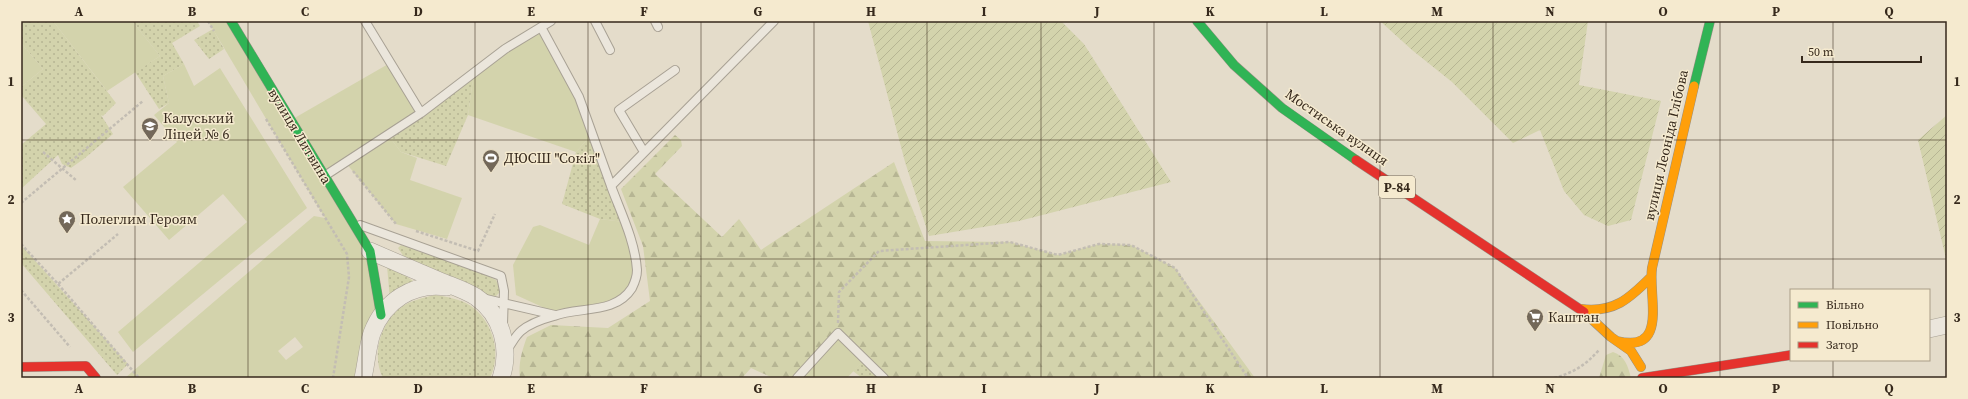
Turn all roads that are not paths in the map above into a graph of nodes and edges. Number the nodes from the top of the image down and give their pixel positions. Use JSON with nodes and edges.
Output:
{"nodes":[{"id":1,"x":231,"y":21,"type":"edge"},
{"id":2,"x":365,"y":21,"type":"edge"},
{"id":3,"x":551,"y":21,"type":"edge"},
{"id":4,"x":595,"y":21,"type":"edge"},
{"id":5,"x":774,"y":21,"type":"edge"},
{"id":6,"x":1197,"y":21,"type":"edge"},
{"id":7,"x":1710,"y":21,"type":"edge"},
{"id":8,"x":541,"y":27,"type":"junction"},
{"id":9,"x":610,"y":50,"type":"dead end"},
{"id":10,"x":675,"y":70,"type":"dead end"},
{"id":11,"x":421,"y":114,"type":"junction"},
{"id":12,"x":644,"y":152,"type":"junction"},
{"id":13,"x":324,"y":177,"type":"junction"},
{"id":14,"x":611,"y":186,"type":"junction"},
{"id":15,"x":352,"y":222,"type":"junction"},
{"id":16,"x":370,"y":251,"type":"junction"},
{"id":17,"x":1651,"y":277,"type":"junction"},
{"id":18,"x":457,"y":288,"type":"junction"},
{"id":19,"x":476,"y":297,"type":"junction"},
{"id":20,"x":1630,"y":297,"type":"junction"},
{"id":21,"x":504,"y":303,"type":"junction"},
{"id":22,"x":1613,"y":307,"type":"junction"},
{"id":23,"x":1581,"y":309,"type":"junction"},
{"id":24,"x":1653,"y":311,"type":"junction"},
{"id":25,"x":381,"y":315,"type":"junction"},
{"id":26,"x":555,"y":315,"type":"junction"},
{"id":27,"x":1947,"y":325,"type":"edge"},
{"id":28,"x":1930,"y":329,"type":"edge"},
{"id":29,"x":502,"y":331,"type":"junction"},
{"id":30,"x":1648,"y":336,"type":"junction"},
{"id":31,"x":1614,"y":339,"type":"junction"},
{"id":32,"x":506,"y":352,"type":"junction"},
{"id":33,"x":1790,"y":354,"type":"edge"},
{"id":34,"x":368,"y":355,"type":"junction"},
{"id":35,"x":21,"y":367,"type":"edge"},
{"id":36,"x":1641,"y":367,"type":"junction"},
{"id":37,"x":504,"y":375,"type":"edge"},
{"id":38,"x":96,"y":378,"type":"edge"},
{"id":39,"x":363,"y":378,"type":"edge"},
{"id":40,"x":373,"y":378,"type":"edge"},
{"id":41,"x":798,"y":378,"type":"edge"},
{"id":42,"x":884,"y":378,"type":"edge"},
{"id":43,"x":1642,"y":378,"type":"edge"}],
"edges":[{"from":1,"to":13,"type":"main road","name":"вулиця Литвина"},
{"from":2,"to":11,"type":"lane"},
{"from":3,"to":8,"type":"lane"},
{"from":4,"to":9,"type":"lane"},
{"from":5,"to":12,"type":"lane"},
{"from":6,"to":23,"type":"main road","name":"Мостиська вулиця","number":"Р-84"},
{"from":7,"to":17,"type":"main road","name":"вулиця Леоніда Глібова"},
{"from":8,"to":11,"type":"lane"},
{"from":8,"to":14,"type":"lane"},
{"from":10,"to":12,"type":"lane"},
{"from":11,"to":13,"type":"lane"},
{"from":12,"to":14,"type":"lane"},
{"from":13,"to":15,"type":"main road","name":"вулиця Литвина"},
{"from":14,"to":26,"type":"lane"},
{"from":15,"to":16,"type":"main road","name":"вулиця Литвина"},
{"from":15,"to":21,"type":"lane"},
{"from":16,"to":18,"type":"street"},
{"from":16,"to":25,"type":"main road","name":"вулиця Литвина"},
{"from":17,"to":20,"type":"main road"},
{"from":17,"to":24,"type":"main road","name":"вулиця Леоніда Глібова"},
{"from":18,"to":19,"type":"street"},
{"from":18,"to":25,"type":"street"},
{"from":19,"to":21,"type":"lane"},
{"from":19,"to":29,"type":"street"},
{"from":20,"to":22,"type":"main road"},
{"from":20,"to":24,"type":"main road"},
{"from":21,"to":26,"type":"lane"},
{"from":21,"to":29,"type":"lane"},
{"from":22,"to":23,"type":"main road"},
{"from":22,"to":31,"type":"main road"},
{"from":23,"to":31,"type":"main road","name":"Мостиська вулиця","number":"Р-84"},
{"from":24,"to":30,"type":"main road"},
{"from":25,"to":34,"type":"street"},
{"from":26,"to":32,"type":"lane"},
{"from":27,"to":28,"type":"street"},
{"from":29,"to":32,"type":"street"},
{"from":30,"to":31,"type":"main road"},
{"from":30,"to":36,"type":"main road"},
{"from":31,"to":36,"type":"main road","name":"Мостиська вулиця"},
{"from":32,"to":37,"type":"street"},
{"from":33,"to":43,"type":"main road"},
{"from":34,"to":39,"type":"street"},
{"from":34,"to":40,"type":"street"},
{"from":35,"to":38,"type":"main road"},
{"from":36,"to":43,"type":"main road"},
{"from":41,"to":42,"type":"lane"}]}
